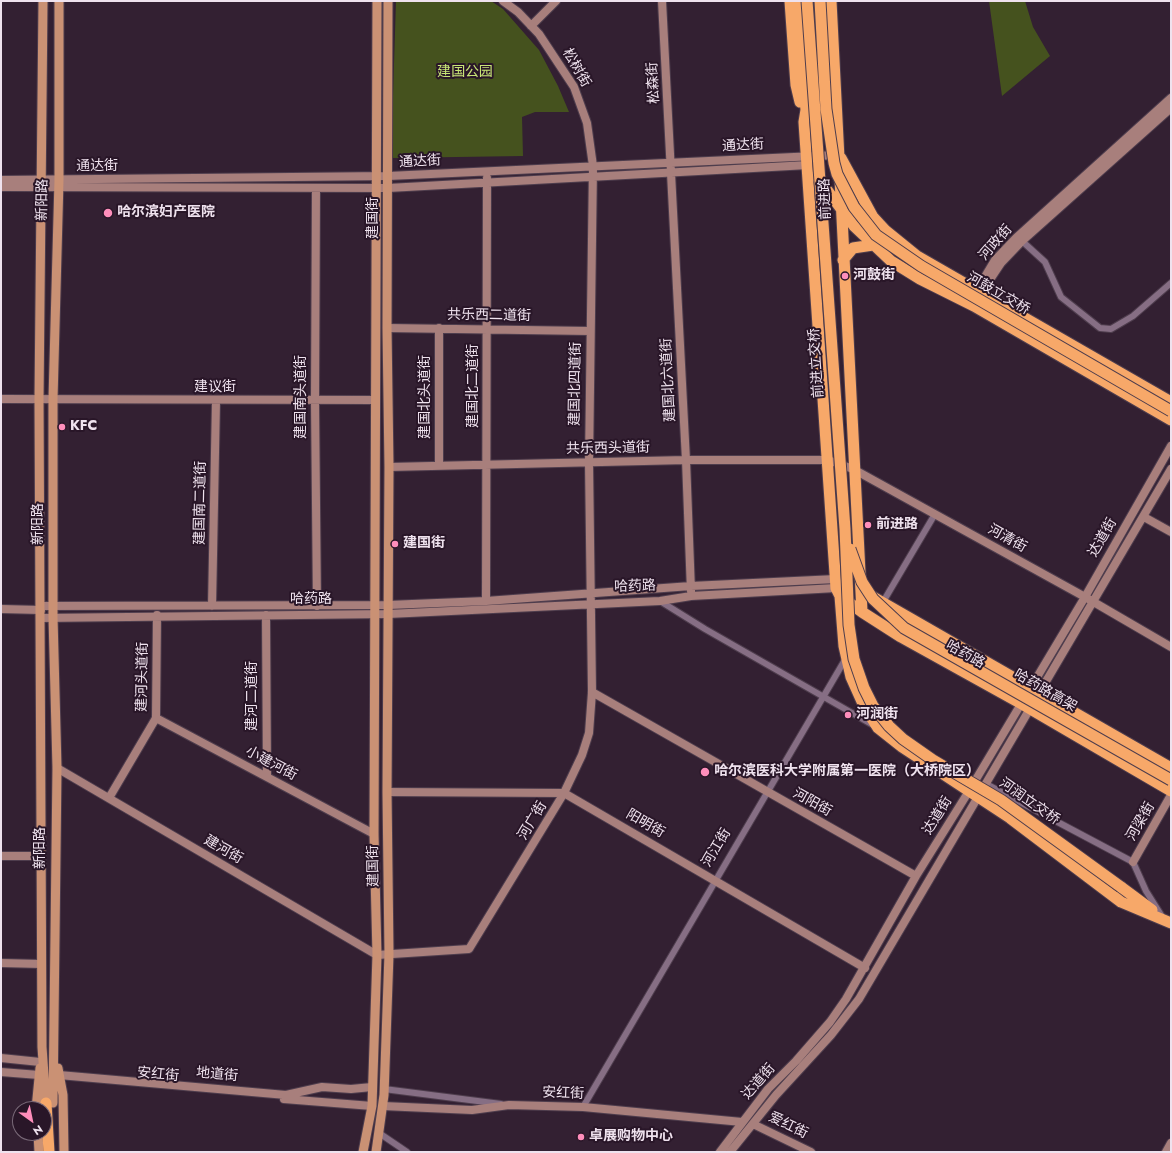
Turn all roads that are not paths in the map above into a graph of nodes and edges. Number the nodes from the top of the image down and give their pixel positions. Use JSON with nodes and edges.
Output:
{"nodes":[{"id":1,"x":43,"y":1,"type":"edge"},
{"id":2,"x":59,"y":1,"type":"edge"},
{"id":3,"x":377,"y":1,"type":"edge"},
{"id":4,"x":388,"y":1,"type":"edge"},
{"id":5,"x":503,"y":1,"type":"edge"},
{"id":6,"x":556,"y":1,"type":"edge"},
{"id":7,"x":662,"y":1,"type":"edge"},
{"id":8,"x":790,"y":1,"type":"edge"},
{"id":9,"x":798,"y":1,"type":"edge"},
{"id":10,"x":807,"y":1,"type":"edge"},
{"id":11,"x":820,"y":1,"type":"edge"},
{"id":12,"x":831,"y":1,"type":"edge"},
{"id":13,"x":532,"y":26,"type":"junction"},
{"id":14,"x":1171,"y":98,"type":"edge"},
{"id":15,"x":1171,"y":108,"type":"edge"},
{"id":16,"x":804,"y":122,"type":"junction"},
{"id":17,"x":840,"y":155,"type":"junction"},
{"id":18,"x":807,"y":160,"type":"junction"},
{"id":19,"x":671,"y":163,"type":"junction"},
{"id":20,"x":593,"y":166,"type":"junction"},
{"id":21,"x":487,"y":171,"type":"junction"},
{"id":22,"x":672,"y":172,"type":"junction"},
{"id":23,"x":378,"y":176,"type":"junction"},
{"id":24,"x":388,"y":176,"type":"junction"},
{"id":25,"x":593,"y":176,"type":"junction"},
{"id":26,"x":1,"y":180,"type":"edge"},
{"id":27,"x":487,"y":182,"type":"junction"},
{"id":28,"x":42,"y":184,"type":"junction"},
{"id":29,"x":59,"y":184,"type":"junction"},
{"id":30,"x":1,"y":187,"type":"edge"},
{"id":31,"x":316,"y":188,"type":"junction"},
{"id":32,"x":378,"y":188,"type":"junction"},
{"id":33,"x":388,"y":188,"type":"junction"},
{"id":34,"x":841,"y":209,"type":"junction"},
{"id":35,"x":1022,"y":241,"type":"junction"},
{"id":36,"x":873,"y":245,"type":"junction"},
{"id":37,"x":843,"y":260,"type":"junction"},
{"id":38,"x":1171,"y":283,"type":"edge"},
{"id":39,"x":979,"y":291,"type":"junction"},
{"id":40,"x":974,"y":306,"type":"junction"},
{"id":41,"x":387,"y":328,"type":"junction"},
{"id":42,"x":439,"y":328,"type":"junction"},
{"id":43,"x":487,"y":329,"type":"junction"},
{"id":44,"x":590,"y":331,"type":"junction"},
{"id":45,"x":1,"y":399,"type":"edge"},
{"id":46,"x":39,"y":399,"type":"junction"},
{"id":47,"x":53,"y":399,"type":"junction"},
{"id":48,"x":376,"y":400,"type":"junction"},
{"id":49,"x":216,"y":401,"type":"junction"},
{"id":50,"x":315,"y":401,"type":"junction"},
{"id":51,"x":1171,"y":402,"type":"edge"},
{"id":52,"x":1171,"y":411,"type":"edge"},
{"id":53,"x":1171,"y":420,"type":"edge"},
{"id":54,"x":1171,"y":446,"type":"edge"},
{"id":55,"x":686,"y":460,"type":"junction"},
{"id":56,"x":828,"y":460,"type":"junction"},
{"id":57,"x":588,"y":462,"type":"junction"},
{"id":58,"x":487,"y":464,"type":"junction"},
{"id":59,"x":439,"y":466,"type":"junction"},
{"id":60,"x":389,"y":467,"type":"junction"},
{"id":61,"x":853,"y":469,"type":"junction"},
{"id":62,"x":1171,"y":469,"type":"edge"},
{"id":63,"x":935,"y":514,"type":"junction"},
{"id":64,"x":1144,"y":517,"type":"junction"},
{"id":65,"x":845,"y":529,"type":"junction"},
{"id":66,"x":1171,"y":532,"type":"edge"},
{"id":67,"x":691,"y":586,"type":"junction"},
{"id":68,"x":837,"y":588,"type":"junction"},
{"id":69,"x":860,"y":591,"type":"junction"},
{"id":70,"x":591,"y":594,"type":"junction"},
{"id":71,"x":691,"y":596,"type":"junction"},
{"id":72,"x":1085,"y":597,"type":"junction"},
{"id":73,"x":486,"y":601,"type":"junction"},
{"id":74,"x":660,"y":601,"type":"junction"},
{"id":75,"x":883,"y":602,"type":"junction"},
{"id":76,"x":1093,"y":602,"type":"junction"},
{"id":77,"x":591,"y":603,"type":"junction"},
{"id":78,"x":54,"y":606,"type":"junction"},
{"id":79,"x":212,"y":606,"type":"junction"},
{"id":80,"x":317,"y":606,"type":"junction"},
{"id":81,"x":1,"y":609,"type":"edge"},
{"id":82,"x":376,"y":610,"type":"junction"},
{"id":83,"x":388,"y":610,"type":"junction"},
{"id":84,"x":41,"y":611,"type":"junction"},
{"id":85,"x":862,"y":612,"type":"junction"},
{"id":86,"x":157,"y":615,"type":"junction"},
{"id":87,"x":266,"y":615,"type":"junction"},
{"id":88,"x":54,"y":617,"type":"junction"},
{"id":89,"x":1171,"y":647,"type":"edge"},
{"id":90,"x":846,"y":658,"type":"junction"},
{"id":91,"x":1034,"y":690,"type":"junction"},
{"id":92,"x":592,"y":692,"type":"junction"},
{"id":93,"x":824,"y":696,"type":"junction"},
{"id":94,"x":1025,"y":706,"type":"junction"},
{"id":95,"x":881,"y":716,"type":"joint"},
{"id":96,"x":156,"y":718,"type":"junction"},
{"id":97,"x":878,"y":728,"type":"junction"},
{"id":98,"x":57,"y":768,"type":"junction"},
{"id":99,"x":1171,"y":768,"type":"edge"},
{"id":100,"x":267,"y":776,"type":"junction"},
{"id":101,"x":1171,"y":780,"type":"edge"},
{"id":102,"x":986,"y":784,"type":"junction"},
{"id":103,"x":1171,"y":791,"type":"edge"},
{"id":104,"x":387,"y":792,"type":"junction"},
{"id":105,"x":564,"y":793,"type":"junction"},
{"id":106,"x":768,"y":793,"type":"junction"},
{"id":107,"x":974,"y":794,"type":"junction"},
{"id":108,"x":1171,"y":795,"type":"edge"},
{"id":109,"x":109,"y":798,"type":"junction"},
{"id":110,"x":374,"y":834,"type":"junction"},
{"id":111,"x":1,"y":856,"type":"edge"},
{"id":112,"x":42,"y":856,"type":"junction"},
{"id":113,"x":1133,"y":862,"type":"junction"},
{"id":114,"x":916,"y":876,"type":"junction"},
{"id":115,"x":715,"y":880,"type":"junction"},
{"id":116,"x":1168,"y":921,"type":"edge"},
{"id":117,"x":389,"y":954,"type":"junction"},
{"id":118,"x":377,"y":955,"type":"junction"},
{"id":119,"x":1,"y":963,"type":"edge"},
{"id":120,"x":42,"y":964,"type":"junction"},
{"id":121,"x":865,"y":968,"type":"junction"},
{"id":122,"x":42,"y":1047,"type":"junction"},
{"id":123,"x":55,"y":1047,"type":"junction"},
{"id":124,"x":1,"y":1058,"type":"edge"},
{"id":125,"x":40,"y":1062,"type":"junction"},
{"id":126,"x":1,"y":1072,"type":"edge"},
{"id":127,"x":39,"y":1075,"type":"junction"},
{"id":128,"x":60,"y":1077,"type":"junction"},
{"id":129,"x":372,"y":1087,"type":"junction"},
{"id":130,"x":384,"y":1089,"type":"junction"},
{"id":131,"x":37,"y":1101,"type":"edge"},
{"id":132,"x":50,"y":1101,"type":"edge"},
{"id":133,"x":50,"y":1101,"type":"edge"},
{"id":134,"x":509,"y":1104,"type":"junction"},
{"id":135,"x":372,"y":1106,"type":"junction"},
{"id":136,"x":383,"y":1106,"type":"junction"},
{"id":137,"x":583,"y":1107,"type":"junction"},
{"id":138,"x":52,"y":1119,"type":"edge"},
{"id":139,"x":742,"y":1122,"type":"junction"},
{"id":140,"x":753,"y":1124,"type":"junction"},
{"id":141,"x":379,"y":1133,"type":"junction"},
{"id":142,"x":38,"y":1141,"type":"edge"},
{"id":143,"x":49,"y":1141,"type":"edge"},
{"id":144,"x":39,"y":1152,"type":"edge"},
{"id":145,"x":49,"y":1152,"type":"edge"},
{"id":146,"x":56,"y":1152,"type":"edge"},
{"id":147,"x":64,"y":1152,"type":"edge"},
{"id":148,"x":363,"y":1152,"type":"edge"},
{"id":149,"x":376,"y":1152,"type":"edge"},
{"id":150,"x":407,"y":1152,"type":"edge"},
{"id":151,"x":720,"y":1152,"type":"edge"},
{"id":152,"x":730,"y":1152,"type":"edge"},
{"id":153,"x":811,"y":1152,"type":"edge"}],
"edges":[{"from":1,"to":28,"type":"main road","name":"新阳路"},
{"from":2,"to":29,"type":"main road","name":"新阳路"},
{"from":3,"to":23,"type":"main road","name":"建国街"},
{"from":4,"to":24,"type":"main road","name":"建国街"},
{"from":5,"to":13,"type":"street","name":"松树街"},
{"from":6,"to":13,"type":"street"},
{"from":7,"to":19,"type":"street","name":"松森街"},
{"from":8,"to":16,"type":"highway","name":"前进路"},
{"from":9,"to":16,"type":"highway","name":"前进路"},
{"from":10,"to":65,"type":"highway","name":"前进立交桥","bridge":true},
{"from":11,"to":52,"type":"highway","name":"河鼓立交桥","bridge":true},
{"from":12,"to":17,"type":"highway","name":"前进路"},
{"from":13,"to":20,"type":"street","name":"松树街"},
{"from":14,"to":39,"type":"street","name":"河政街"},
{"from":15,"to":35,"type":"street","name":"河政街"},
{"from":16,"to":18,"type":"highway","name":"前进路"},
{"from":17,"to":18,"type":"street","name":"通达街"},
{"from":17,"to":34,"type":"highway","name":"前进路"},
{"from":17,"to":39,"type":"highway"},
{"from":18,"to":19,"type":"street","name":"通达街"},
{"from":18,"to":22,"type":"street","name":"通达街"},
{"from":18,"to":34,"type":"highway"},
{"from":18,"to":56,"type":"highway","name":"前进路"},
{"from":19,"to":20,"type":"street","name":"通达街"},
{"from":19,"to":22,"type":"street","name":"建国北六道街"},
{"from":20,"to":21,"type":"street","name":"通达街"},
{"from":20,"to":25,"type":"street","name":"建国北四道街"},
{"from":21,"to":24,"type":"street","name":"通达街"},
{"from":21,"to":27,"type":"street","name":"建国北二道街"},
{"from":22,"to":25,"type":"street","name":"通达街"},
{"from":22,"to":55,"type":"street","name":"建国北六道街"},
{"from":23,"to":24,"type":"street","name":"通达街"},
{"from":23,"to":29,"type":"street","name":"通达街"},
{"from":23,"to":32,"type":"main road","name":"建国街"},
{"from":24,"to":33,"type":"main road","name":"建国街"},
{"from":25,"to":27,"type":"street","name":"通达街"},
{"from":25,"to":44,"type":"street","name":"建国北四道街"},
{"from":26,"to":28,"type":"street","name":"通达街"},
{"from":27,"to":33,"type":"street","name":"通达街"},
{"from":27,"to":43,"type":"street","name":"建国北二道街"},
{"from":28,"to":29,"type":"street","name":"通达街"},
{"from":28,"to":30,"type":"street","name":"通达街"},
{"from":28,"to":46,"type":"main road","name":"新阳路"},
{"from":29,"to":31,"type":"street","name":"通达街"},
{"from":29,"to":47,"type":"main road","name":"新阳路"},
{"from":31,"to":32,"type":"street","name":"通达街"},
{"from":31,"to":50,"type":"street","name":"建国南头道街"},
{"from":32,"to":33,"type":"street","name":"通达街"},
{"from":32,"to":48,"type":"main road","name":"建国街"},
{"from":33,"to":41,"type":"main road","name":"建国街"},
{"from":34,"to":36,"type":"highway"},
{"from":34,"to":37,"type":"highway","name":"前进路"},
{"from":35,"to":38,"type":"street"},
{"from":35,"to":39,"type":"street","name":"河政街"},
{"from":36,"to":37,"type":"highway"},
{"from":36,"to":40,"type":"highway"},
{"from":37,"to":61,"type":"highway","name":"前进路"},
{"from":39,"to":40,"type":"street","name":"河政街"},
{"from":39,"to":51,"type":"highway"},
{"from":40,"to":53,"type":"highway"},
{"from":41,"to":42,"type":"street","name":"共乐西二道街"},
{"from":41,"to":60,"type":"main road","name":"建国街"},
{"from":42,"to":43,"type":"street","name":"共乐西二道街"},
{"from":42,"to":59,"type":"street","name":"建国北头道街"},
{"from":43,"to":44,"type":"street","name":"共乐西二道街"},
{"from":43,"to":58,"type":"street","name":"建国北二道街"},
{"from":44,"to":57,"type":"street","name":"建国北四道街"},
{"from":45,"to":46,"type":"street","name":"建议街"},
{"from":46,"to":47,"type":"street","name":"建议街"},
{"from":46,"to":84,"type":"main road","name":"新阳路"},
{"from":47,"to":49,"type":"street","name":"建议街"},
{"from":47,"to":78,"type":"main road","name":"新阳路"},
{"from":48,"to":50,"type":"street","name":"建议街"},
{"from":48,"to":82,"type":"main road","name":"建国街"},
{"from":49,"to":50,"type":"street","name":"建议街"},
{"from":49,"to":79,"type":"street","name":"建国南二道街"},
{"from":50,"to":80,"type":"street","name":"建国南头道街"},
{"from":54,"to":72,"type":"street","name":"达道街"},
{"from":55,"to":56,"type":"street","name":"共乐西头道街"},
{"from":55,"to":57,"type":"street","name":"共乐西头道街"},
{"from":55,"to":67,"type":"street","name":"建国北六道街"},
{"from":56,"to":61,"type":"street","name":"河清街"},
{"from":56,"to":68,"type":"highway","name":"前进路"},
{"from":57,"to":58,"type":"street","name":"共乐西头道街"},
{"from":57,"to":70,"type":"street","name":"建国北四道街"},
{"from":58,"to":59,"type":"street","name":"共乐西头道街"},
{"from":58,"to":73,"type":"street","name":"建国北二道街"},
{"from":59,"to":60,"type":"street","name":"共乐西头道街"},
{"from":60,"to":83,"type":"main road","name":"建国街"},
{"from":61,"to":63,"type":"street","name":"河清街"},
{"from":61,"to":69,"type":"highway","name":"前进路"},
{"from":62,"to":64,"type":"street"},
{"from":63,"to":72,"type":"street","name":"河清街"},
{"from":63,"to":75,"type":"street"},
{"from":64,"to":66,"type":"street"},
{"from":64,"to":76,"type":"street"},
{"from":65,"to":95,"type":"highway","name":"前进立交桥","bridge":true},
{"from":65,"to":101,"type":"highway","name":"哈药路高架","bridge":true},
{"from":67,"to":68,"type":"street","name":"哈药路"},
{"from":67,"to":70,"type":"street","name":"哈药路"},
{"from":67,"to":71,"type":"street","name":"建国北六道街"},
{"from":68,"to":69,"type":"highway","name":"哈药路"},
{"from":68,"to":71,"type":"street","name":"哈药路"},
{"from":68,"to":85,"type":"highway","name":"哈药路"},
{"from":68,"to":90,"type":"highway"},
{"from":69,"to":75,"type":"highway","name":"哈药路"},
{"from":69,"to":85,"type":"highway","name":"前进路"},
{"from":70,"to":73,"type":"street","name":"哈药路"},
{"from":70,"to":77,"type":"street","name":"建国北四道街"},
{"from":71,"to":74,"type":"street","name":"哈药路"},
{"from":72,"to":76,"type":"street","name":"河清街"},
{"from":72,"to":91,"type":"street","name":"达道街"},
{"from":73,"to":83,"type":"street","name":"哈药路"},
{"from":74,"to":77,"type":"street","name":"哈药路"},
{"from":74,"to":93,"type":"street"},
{"from":75,"to":91,"type":"highway","name":"哈药路"},
{"from":76,"to":89,"type":"street","name":"河清街"},
{"from":76,"to":91,"type":"street"},
{"from":77,"to":83,"type":"street","name":"哈药路"},
{"from":77,"to":92,"type":"street","name":"河广街"},
{"from":78,"to":79,"type":"street","name":"哈药路"},
{"from":78,"to":84,"type":"street","name":"哈药路"},
{"from":78,"to":88,"type":"main road","name":"新阳路"},
{"from":79,"to":80,"type":"street","name":"哈药路"},
{"from":80,"to":82,"type":"street","name":"哈药路"},
{"from":81,"to":84,"type":"street","name":"哈药路"},
{"from":82,"to":83,"type":"street","name":"哈药路"},
{"from":82,"to":87,"type":"street","name":"哈药路"},
{"from":82,"to":110,"type":"main road","name":"建国街"},
{"from":83,"to":104,"type":"main road","name":"建国街"},
{"from":84,"to":88,"type":"street","name":"哈药路"},
{"from":84,"to":112,"type":"main road","name":"新阳路"},
{"from":85,"to":94,"type":"highway","name":"哈药路"},
{"from":86,"to":87,"type":"street","name":"哈药路"},
{"from":86,"to":88,"type":"street","name":"哈药路"},
{"from":86,"to":96,"type":"street","name":"建河头道街"},
{"from":87,"to":100,"type":"street","name":"建河二道街"},
{"from":88,"to":98,"type":"main road","name":"新阳路"},
{"from":90,"to":93,"type":"street","name":"河江街"},
{"from":90,"to":97,"type":"highway"},
{"from":91,"to":94,"type":"street","name":"达道街"},
{"from":91,"to":99,"type":"highway","name":"哈药路"},
{"from":92,"to":105,"type":"street","name":"河广街"},
{"from":92,"to":106,"type":"street","name":"河阳街"},
{"from":93,"to":97,"type":"street"},
{"from":93,"to":106,"type":"street","name":"河江街"},
{"from":94,"to":102,"type":"street","name":"达道街"},
{"from":94,"to":103,"type":"highway","name":"哈药路"},
{"from":94,"to":107,"type":"street","name":"达道街"},
{"from":95,"to":116,"type":"highway","name":"河润立交桥","bridge":true},
{"from":96,"to":100,"type":"street","name":"小建河街"},
{"from":96,"to":109,"type":"street","name":"建河头道街"},
{"from":97,"to":107,"type":"highway"},
{"from":98,"to":109,"type":"street","name":"建河街"},
{"from":98,"to":123,"type":"main road","name":"新阳路"},
{"from":100,"to":110,"type":"street","name":"小建河街"},
{"from":102,"to":107,"type":"street","name":"达道街"},
{"from":102,"to":113,"type":"street"},
{"from":104,"to":105,"type":"street","name":"阳明街"},
{"from":104,"to":117,"type":"main road","name":"建国街"},
{"from":105,"to":115,"type":"street","name":"阳明街"},
{"from":105,"to":117,"type":"street","name":"河广街"},
{"from":106,"to":114,"type":"street","name":"河阳街"},
{"from":106,"to":115,"type":"street","name":"河江街"},
{"from":107,"to":114,"type":"street","name":"达道街"},
{"from":107,"to":116,"type":"highway"},
{"from":107,"to":140,"type":"street","name":"达道街"},
{"from":108,"to":113,"type":"street","name":"河梁街"},
{"from":109,"to":118,"type":"street","name":"建河街"},
{"from":110,"to":118,"type":"main road","name":"建国街"},
{"from":111,"to":112,"type":"street"},
{"from":112,"to":120,"type":"main road","name":"新阳路"},
{"from":113,"to":116,"type":"street"},
{"from":114,"to":121,"type":"street","name":"达道街"},
{"from":115,"to":121,"type":"street","name":"阳明街"},
{"from":115,"to":137,"type":"street","name":"河江街"},
{"from":117,"to":118,"type":"street","name":"河广街"},
{"from":117,"to":130,"type":"main road","name":"建国街"},
{"from":118,"to":129,"type":"main road","name":"建国街"},
{"from":119,"to":120,"type":"street"},
{"from":120,"to":122,"type":"main road","name":"新阳路"},
{"from":121,"to":139,"type":"street","name":"达道街"},
{"from":122,"to":125,"type":"main road","name":"新阳路"},
{"from":122,"to":133,"type":"main road","name":"新阳路"},
{"from":123,"to":128,"type":"main road","name":"新阳路"},
{"from":123,"to":132,"type":"main road","name":"新阳路"},
{"from":124,"to":125,"type":"street"},
{"from":125,"to":127,"type":"main road","name":"新阳路"},
{"from":126,"to":127,"type":"street"},
{"from":127,"to":131,"type":"main road","name":"新阳路"},
{"from":128,"to":129,"type":"street","name":"地道街"},
{"from":128,"to":135,"type":"street","name":"安红街"},
{"from":128,"to":147,"type":"main road","name":"新阳路"},
{"from":129,"to":135,"type":"main road","name":"建国街"},
{"from":130,"to":134,"type":"street"},
{"from":130,"to":136,"type":"main road","name":"建国街"},
{"from":134,"to":136,"type":"street","name":"安红街"},
{"from":134,"to":137,"type":"street","name":"安红街"},
{"from":135,"to":148,"type":"main road","name":"建国街"},
{"from":136,"to":141,"type":"main road","name":"建国街"},
{"from":137,"to":139,"type":"street","name":"安红街"},
{"from":138,"to":146,"type":"highway","name":"新阳路"},
{"from":139,"to":140,"type":"street"},
{"from":139,"to":151,"type":"street","name":"达道街"},
{"from":140,"to":152,"type":"street","name":"达道街"},
{"from":140,"to":153,"type":"street","name":"爱红街"},
{"from":141,"to":149,"type":"main road","name":"建国街"},
{"from":141,"to":150,"type":"street"},
{"from":142,"to":144,"type":"main road"},
{"from":143,"to":145,"type":"highway","name":"新阳路"}]}
